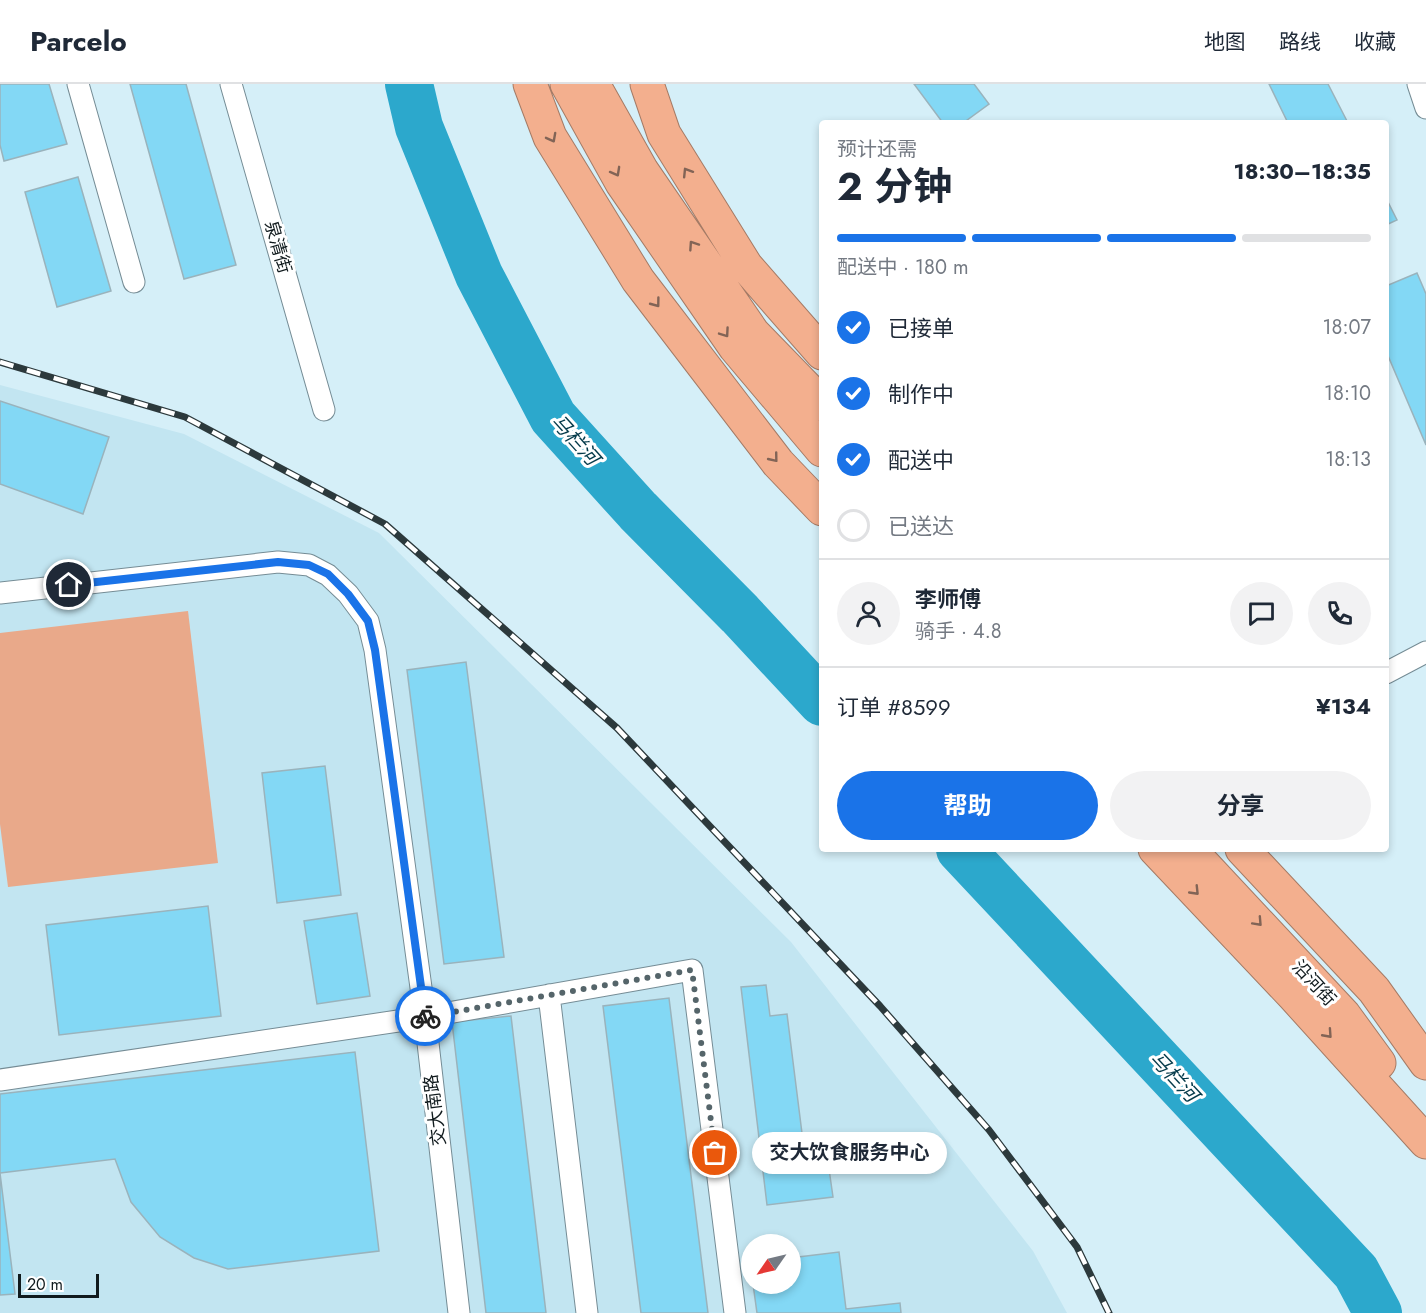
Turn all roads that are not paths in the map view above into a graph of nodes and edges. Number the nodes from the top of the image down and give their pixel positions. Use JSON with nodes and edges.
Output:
{"nodes":[{"id":1,"x":78,"y":84,"type":"edge"},
{"id":2,"x":231,"y":84,"type":"edge"},
{"id":3,"x":530,"y":84,"type":"edge"},
{"id":4,"x":567,"y":84,"type":"edge"},
{"id":5,"x":593,"y":84,"type":"edge"},
{"id":6,"x":640,"y":84,"type":"edge"},
{"id":7,"x":647,"y":84,"type":"edge"},
{"id":8,"x":1418,"y":84,"type":"edge"},
{"id":9,"x":1426,"y":108,"type":"edge"},
{"id":10,"x":664,"y":134,"type":"junction"},
{"id":11,"x":134,"y":282,"type":"dead end"},
{"id":12,"x":819,"y":351,"type":"edge"},
{"id":13,"x":819,"y":401,"type":"edge"},
{"id":14,"x":324,"y":410,"type":"dead end"},
{"id":15,"x":819,"y":446,"type":"edge"},
{"id":16,"x":819,"y":506,"type":"edge"},
{"id":17,"x":0,"y":593,"type":"edge"},
{"id":18,"x":1426,"y":652,"type":"edge"},
{"id":19,"x":1389,"y":671,"type":"edge"},
{"id":20,"x":1158,"y":852,"type":"edge"},
{"id":21,"x":1193,"y":852,"type":"edge"},
{"id":22,"x":1245,"y":852,"type":"edge"},
{"id":23,"x":1258,"y":852,"type":"edge"},
{"id":24,"x":1342,"y":957,"type":"junction"},
{"id":25,"x":549,"y":995,"type":"junction"},
{"id":26,"x":425,"y":1017,"type":"junction"},
{"id":27,"x":1426,"y":1063,"type":"edge"},
{"id":28,"x":0,"y":1080,"type":"edge"},
{"id":29,"x":1426,"y":1127,"type":"edge"},
{"id":30,"x":1426,"y":1142,"type":"edge"},
{"id":31,"x":459,"y":1313,"type":"edge"},
{"id":32,"x":587,"y":1313,"type":"edge"},
{"id":33,"x":735,"y":1313,"type":"edge"}],
"edges":[{"from":1,"to":11,"type":"street"},
{"from":2,"to":14,"type":"street","name":"泉清街"},
{"from":3,"to":16,"type":"highway","one_way":true},
{"from":4,"to":15,"type":"highway","one_way":true},
{"from":13,"to":5,"type":"highway","one_way":true},
{"from":6,"to":10,"type":"highway"},
{"from":7,"to":10,"type":"highway"},
{"from":8,"to":9,"type":"street"},
{"from":12,"to":10,"type":"highway","one_way":true},
{"from":17,"to":26,"type":"street","name":"交大南路"},
{"from":18,"to":19,"type":"street"},
{"from":20,"to":30,"type":"highway","one_way":true},
{"from":21,"to":29,"type":"highway","name":"沿河街","one_way":true},
{"from":22,"to":24,"type":"highway"},
{"from":23,"to":24,"type":"highway"},
{"from":24,"to":27,"type":"highway"},
{"from":25,"to":26,"type":"street"},
{"from":25,"to":32,"type":"street"},
{"from":25,"to":33,"type":"street"},
{"from":26,"to":28,"type":"street"},
{"from":26,"to":31,"type":"street","name":"交大南路"}]}
